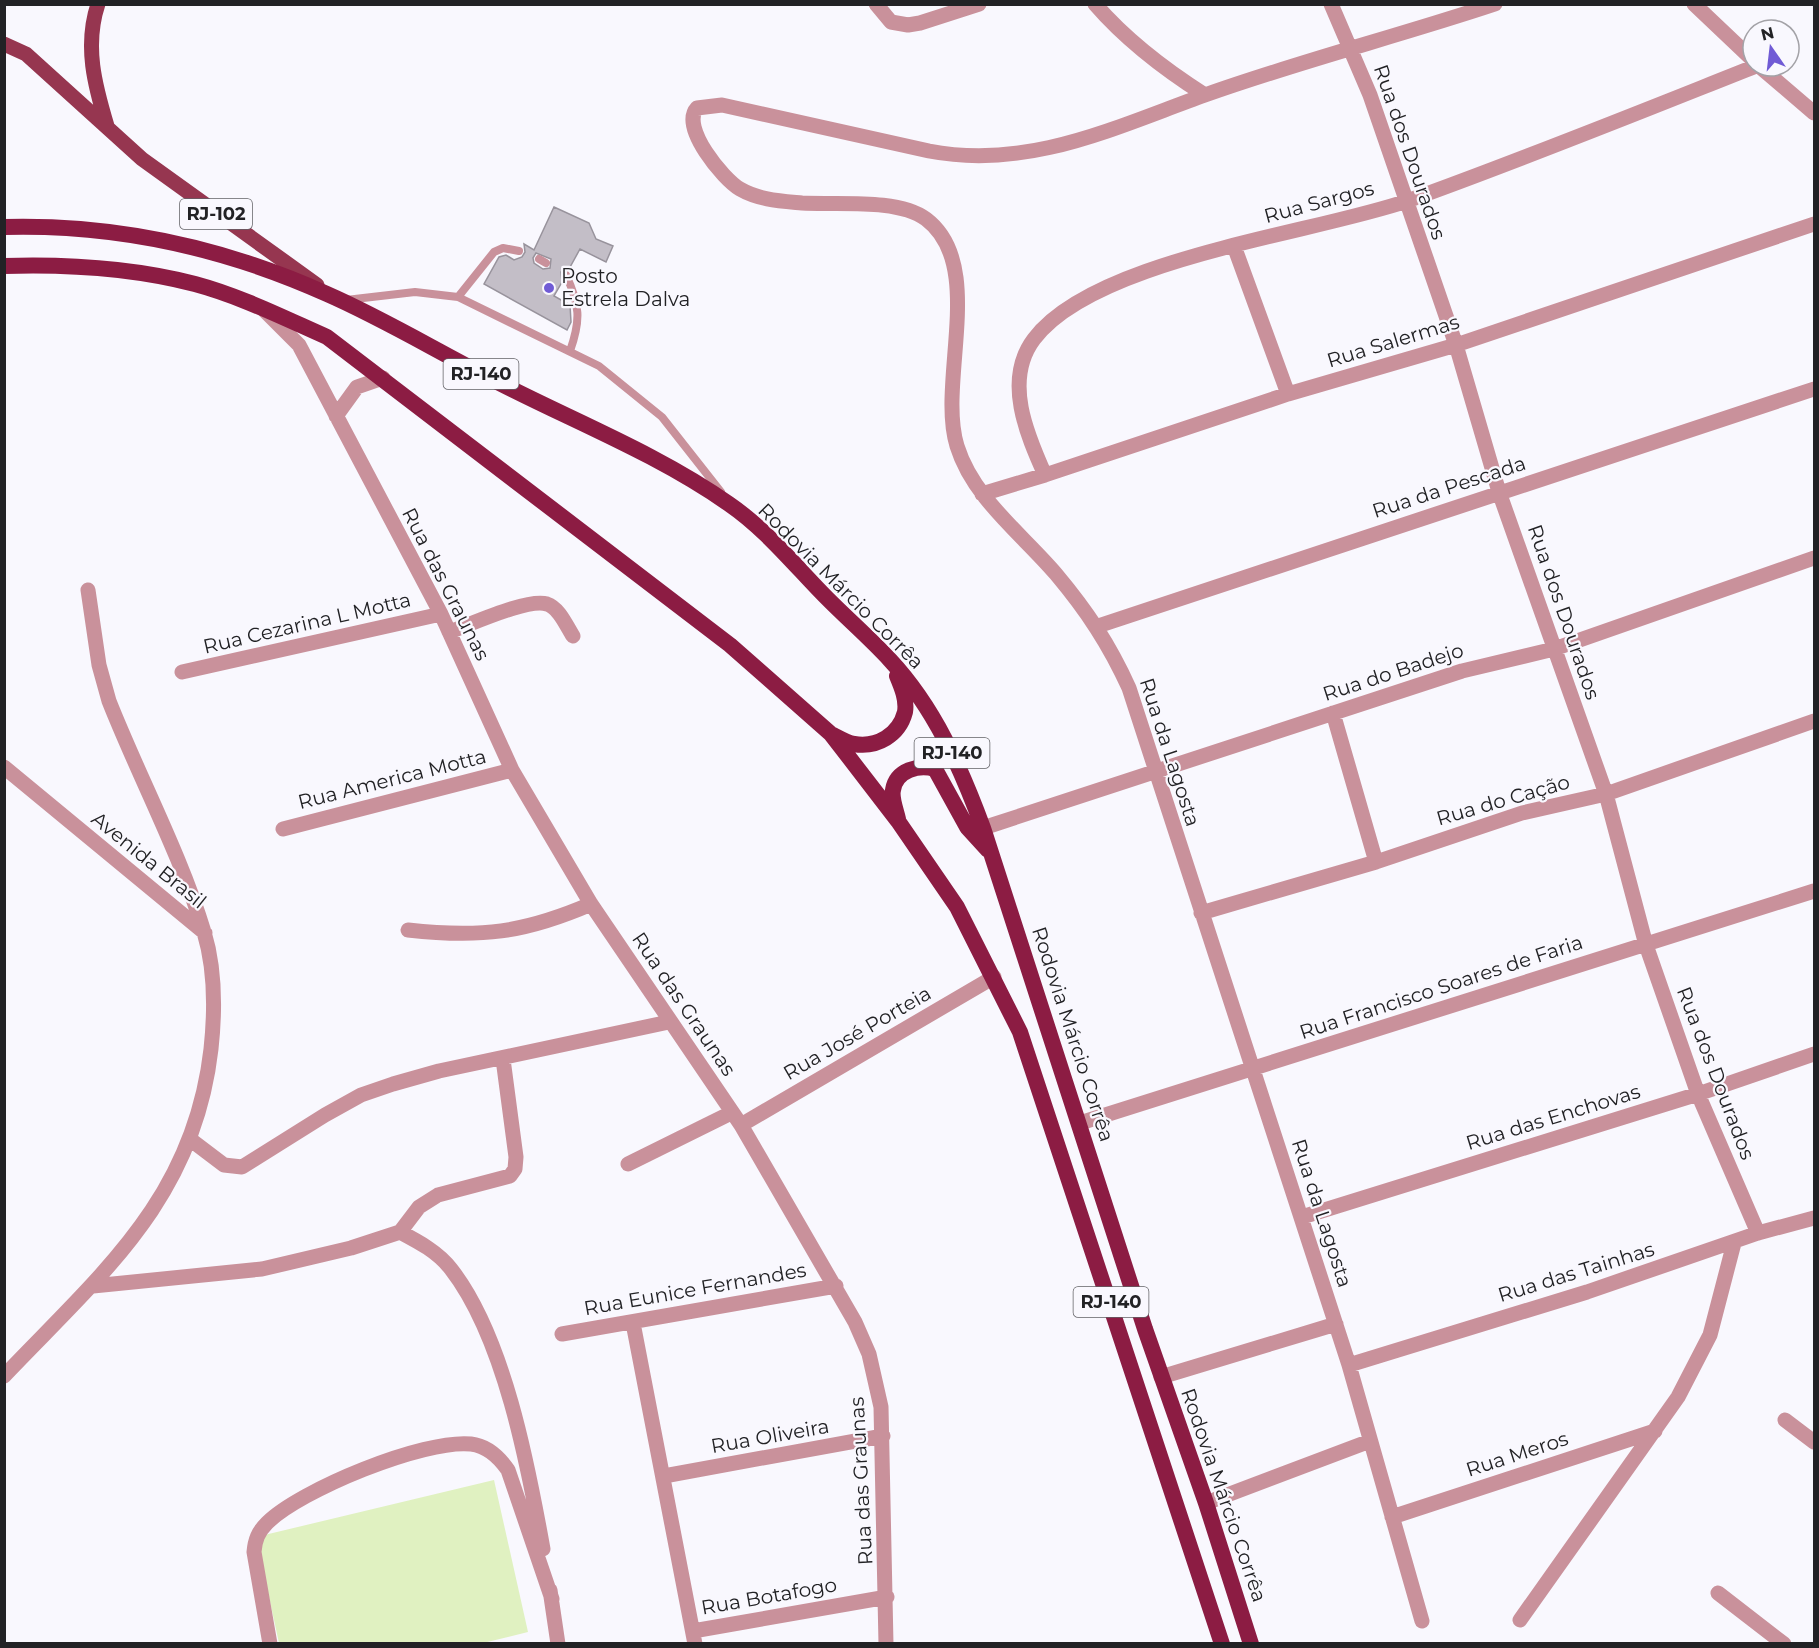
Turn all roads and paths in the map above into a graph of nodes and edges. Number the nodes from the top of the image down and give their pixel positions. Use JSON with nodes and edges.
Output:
{"nodes":[{"id":1,"x":98,"y":4,"type":"edge"},
{"id":2,"x":876,"y":4,"type":"edge"},
{"id":3,"x":979,"y":4,"type":"edge"},
{"id":4,"x":1095,"y":4,"type":"edge"},
{"id":5,"x":1331,"y":4,"type":"edge"},
{"id":6,"x":1495,"y":4,"type":"edge"},
{"id":7,"x":1694,"y":4,"type":"edge"},
{"id":8,"x":4,"y":44,"type":"edge"},
{"id":9,"x":1741,"y":49,"type":"edge"},
{"id":10,"x":1351,"y":50,"type":"junction"},
{"id":11,"x":1741,"y":73,"type":"edge"},
{"id":12,"x":1773,"y":78,"type":"edge"},
{"id":13,"x":1205,"y":95,"type":"junction"},
{"id":14,"x":1815,"y":113,"type":"edge"},
{"id":15,"x":108,"y":129,"type":"junction"},
{"id":16,"x":1405,"y":201,"type":"junction"},
{"id":17,"x":1815,"y":224,"type":"edge"},
{"id":18,"x":4,"y":227,"type":"edge"},
{"id":19,"x":1234,"y":246,"type":"junction"},
{"id":20,"x":519,"y":251,"type":"dead end"},
{"id":21,"x":4,"y":266,"type":"edge"},
{"id":22,"x":566,"y":275,"type":"dead end"},
{"id":23,"x":335,"y":297,"type":"junction"},
{"id":24,"x":458,"y":297,"type":"junction"},
{"id":25,"x":264,"y":309,"type":"junction"},
{"id":26,"x":1456,"y":345,"type":"junction"},
{"id":27,"x":570,"y":351,"type":"junction"},
{"id":28,"x":383,"y":378,"type":"junction"},
{"id":29,"x":1815,"y":388,"type":"edge"},
{"id":30,"x":1288,"y":394,"type":"junction"},
{"id":31,"x":336,"y":416,"type":"junction"},
{"id":32,"x":1045,"y":475,"type":"junction"},
{"id":33,"x":1499,"y":492,"type":"junction"},
{"id":34,"x":982,"y":494,"type":"junction"},
{"id":35,"x":730,"y":505,"type":"junction"},
{"id":36,"x":1815,"y":558,"type":"edge"},
{"id":37,"x":88,"y":590,"type":"dead end"},
{"id":38,"x":441,"y":614,"type":"junction"},
{"id":39,"x":1098,"y":626,"type":"junction"},
{"id":40,"x":449,"y":632,"type":"junction"},
{"id":41,"x":573,"y":636,"type":"dead end"},
{"id":42,"x":1554,"y":649,"type":"junction"},
{"id":43,"x":891,"y":662,"type":"junction"},
{"id":44,"x":182,"y":672,"type":"dead end"},
{"id":45,"x":1333,"y":713,"type":"junction"},
{"id":46,"x":1815,"y":721,"type":"edge"},
{"id":47,"x":831,"y":734,"type":"junction"},
{"id":48,"x":4,"y":767,"type":"edge"},
{"id":49,"x":512,"y":770,"type":"junction"},
{"id":50,"x":1155,"y":771,"type":"junction"},
{"id":51,"x":1606,"y":794,"type":"junction"},
{"id":52,"x":898,"y":821,"type":"junction"},
{"id":53,"x":983,"y":828,"type":"junction"},
{"id":54,"x":283,"y":829,"type":"dead end"},
{"id":55,"x":993,"y":855,"type":"junction"},
{"id":56,"x":1376,"y":862,"type":"junction"},
{"id":57,"x":1815,"y":891,"type":"edge"},
{"id":58,"x":591,"y":904,"type":"junction"},
{"id":59,"x":1201,"y":913,"type":"junction"},
{"id":60,"x":408,"y":930,"type":"dead end"},
{"id":61,"x":205,"y":933,"type":"junction"},
{"id":62,"x":1646,"y":945,"type":"junction"},
{"id":63,"x":994,"y":977,"type":"junction"},
{"id":64,"x":669,"y":1022,"type":"junction"},
{"id":65,"x":1815,"y":1054,"type":"edge"},
{"id":66,"x":503,"y":1059,"type":"junction"},
{"id":67,"x":1251,"y":1069,"type":"junction"},
{"id":68,"x":1698,"y":1094,"type":"junction"},
{"id":69,"x":736,"y":1119,"type":"junction"},
{"id":70,"x":1080,"y":1123,"type":"junction"},
{"id":71,"x":190,"y":1140,"type":"junction"},
{"id":72,"x":628,"y":1164,"type":"dead end"},
{"id":73,"x":1302,"y":1217,"type":"junction"},
{"id":74,"x":1815,"y":1218,"type":"edge"},
{"id":75,"x":400,"y":1232,"type":"junction"},
{"id":76,"x":1758,"y":1233,"type":"junction"},
{"id":77,"x":1734,"y":1243,"type":"junction"},
{"id":78,"x":93,"y":1286,"type":"junction"},
{"id":79,"x":836,"y":1286,"type":"junction"},
{"id":80,"x":633,"y":1323,"type":"junction"},
{"id":81,"x":1336,"y":1324,"type":"junction"},
{"id":82,"x":562,"y":1334,"type":"dead end"},
{"id":83,"x":1349,"y":1365,"type":"junction"},
{"id":84,"x":4,"y":1376,"type":"edge"},
{"id":85,"x":1161,"y":1377,"type":"junction"},
{"id":86,"x":1785,"y":1420,"type":"dead end"},
{"id":87,"x":1656,"y":1431,"type":"junction"},
{"id":88,"x":883,"y":1436,"type":"junction"},
{"id":89,"x":1370,"y":1441,"type":"junction"},
{"id":90,"x":1815,"y":1442,"type":"edge"},
{"id":91,"x":663,"y":1476,"type":"junction"},
{"id":92,"x":1206,"y":1503,"type":"junction"},
{"id":93,"x":1392,"y":1517,"type":"junction"},
{"id":94,"x":1718,"y":1593,"type":"dead end"},
{"id":95,"x":887,"y":1598,"type":"junction"},
{"id":96,"x":552,"y":1599,"type":"junction"},
{"id":97,"x":1521,"y":1620,"type":"dead end"},
{"id":98,"x":1422,"y":1621,"type":"dead end"},
{"id":99,"x":694,"y":1637,"type":"edge"},
{"id":100,"x":270,"y":1644,"type":"edge"},
{"id":101,"x":558,"y":1644,"type":"edge"},
{"id":102,"x":886,"y":1644,"type":"edge"},
{"id":103,"x":1222,"y":1644,"type":"edge"},
{"id":104,"x":1251,"y":1644,"type":"edge"},
{"id":105,"x":1784,"y":1644,"type":"edge"}],
"edges":[{"from":1,"to":15,"type":"main road"},
{"from":2,"to":3,"type":"street"},
{"from":4,"to":13,"type":"street"},
{"from":5,"to":10,"type":"street","name":"Rua dos Dourados"},
{"from":6,"to":10,"type":"street"},
{"from":7,"to":9,"type":"street"},
{"from":8,"to":15,"type":"main road"},
{"from":10,"to":13,"type":"street"},
{"from":10,"to":16,"type":"street","name":"Rua dos Dourados"},
{"from":11,"to":16,"type":"street","name":"Rua Sargos"},
{"from":12,"to":14,"type":"street"},
{"from":13,"to":34,"type":"street","name":"Rua da Lagosta"},
{"from":15,"to":23,"type":"main road","number":"RJ-102"},
{"from":16,"to":19,"type":"street","name":"Rua Sargos"},
{"from":16,"to":26,"type":"street","name":"Rua dos Dourados"},
{"from":17,"to":26,"type":"street","name":"Rua Salermas"},
{"from":18,"to":23,"type":"highway","name":"Rodovia Márcio Corrêa","number":"RJ-140"},
{"from":19,"to":30,"type":"street"},
{"from":19,"to":32,"type":"street","name":"Rua Sargos"},
{"from":20,"to":24,"type":"lane"},
{"from":21,"to":25,"type":"highway","number":"RJ-140"},
{"from":22,"to":27,"type":"lane"},
{"from":23,"to":24,"type":"lane"},
{"from":23,"to":35,"type":"highway","name":"Rodovia Márcio Corrêa","number":"RJ-140"},
{"from":24,"to":27,"type":"lane"},
{"from":25,"to":28,"type":"highway","number":"RJ-140"},
{"from":25,"to":31,"type":"street","name":"Rua das Graunas"},
{"from":26,"to":30,"type":"street","name":"Rua Salermas"},
{"from":26,"to":33,"type":"street","name":"Rua dos Dourados"},
{"from":27,"to":35,"type":"lane"},
{"from":28,"to":31,"type":"street"},
{"from":28,"to":47,"type":"highway","number":"RJ-140"},
{"from":29,"to":33,"type":"street","name":"Rua da Pescada"},
{"from":30,"to":32,"type":"street","name":"Rua Salermas"},
{"from":31,"to":38,"type":"street","name":"Rua das Graunas"},
{"from":32,"to":34,"type":"street","name":"Rua Salermas"},
{"from":33,"to":39,"type":"street","name":"Rua da Pescada"},
{"from":33,"to":42,"type":"street","name":"Rua dos Dourados"},
{"from":34,"to":39,"type":"street","name":"Rua da Lagosta"},
{"from":35,"to":43,"type":"highway","name":"Rodovia Márcio Corrêa","number":"RJ-140"},
{"from":36,"to":42,"type":"street","name":"Rua do Badejo"},
{"from":37,"to":61,"type":"street"},
{"from":38,"to":40,"type":"street","name":"Rua das Graunas"},
{"from":38,"to":44,"type":"street","name":"Rua Cezarina L Motta"},
{"from":39,"to":50,"type":"street","name":"Rua da Lagosta"},
{"from":40,"to":41,"type":"street"},
{"from":40,"to":49,"type":"street","name":"Rua das Graunas"},
{"from":42,"to":45,"type":"street","name":"Rua do Badejo"},
{"from":42,"to":51,"type":"street","name":"Rua dos Dourados"},
{"from":43,"to":47,"type":"highway"},
{"from":43,"to":53,"type":"highway","name":"Rodovia Márcio Corrêa","number":"RJ-140"},
{"from":45,"to":50,"type":"street","name":"Rua do Badejo"},
{"from":45,"to":56,"type":"street"},
{"from":46,"to":51,"type":"street","name":"Rua do Cação"},
{"from":47,"to":52,"type":"highway","number":"RJ-140"},
{"from":48,"to":61,"type":"street","name":"Avenida Brasil"},
{"from":49,"to":54,"type":"street","name":"Rua America Motta"},
{"from":49,"to":58,"type":"street","name":"Rua das Graunas"},
{"from":50,"to":53,"type":"street","name":"Rua do Badejo"},
{"from":50,"to":59,"type":"street","name":"Rua da Lagosta"},
{"from":51,"to":56,"type":"street","name":"Rua do Cação"},
{"from":51,"to":62,"type":"street","name":"Rua dos Dourados"},
{"from":52,"to":55,"type":"highway"},
{"from":52,"to":63,"type":"highway","number":"RJ-140"},
{"from":53,"to":55,"type":"highway","name":"Rodovia Márcio Corrêa","number":"RJ-140"},
{"from":55,"to":70,"type":"highway","name":"Rodovia Márcio Corrêa","number":"RJ-140"},
{"from":56,"to":59,"type":"street","name":"Rua do Cação"},
{"from":57,"to":62,"type":"street","name":"Rua Francisco Soares de Faria"},
{"from":58,"to":60,"type":"street"},
{"from":58,"to":64,"type":"street","name":"Rua das Graunas"},
{"from":59,"to":67,"type":"street","name":"Rua da Lagosta"},
{"from":61,"to":71,"type":"street","name":"Avenida Brasil"},
{"from":62,"to":67,"type":"street","name":"Rua Francisco Soares de Faria"},
{"from":62,"to":68,"type":"street","name":"Rua dos Dourados"},
{"from":63,"to":69,"type":"street","name":"Rua José Porteia"},
{"from":63,"to":103,"type":"highway","number":"RJ-140"},
{"from":64,"to":66,"type":"street"},
{"from":64,"to":69,"type":"street","name":"Rua das Graunas"},
{"from":65,"to":68,"type":"street","name":"Rua das Enchovas"},
{"from":66,"to":71,"type":"street"},
{"from":66,"to":75,"type":"street"},
{"from":67,"to":70,"type":"street","name":"Rua Francisco Soares de Faria"},
{"from":67,"to":73,"type":"street","name":"Rua da Lagosta"},
{"from":68,"to":73,"type":"street","name":"Rua das Enchovas"},
{"from":68,"to":76,"type":"street","name":"Rua dos Dourados"},
{"from":69,"to":72,"type":"street","name":"Rua José Porteia"},
{"from":69,"to":79,"type":"street","name":"Rua das Graunas"},
{"from":70,"to":85,"type":"highway","name":"Rodovia Márcio Corrêa","number":"RJ-140"},
{"from":71,"to":78,"type":"street","name":"Avenida Brasil"},
{"from":73,"to":81,"type":"street","name":"Rua da Lagosta"},
{"from":74,"to":76,"type":"street","name":"Rua das Tainhas"},
{"from":75,"to":78,"type":"street"},
{"from":75,"to":96,"type":"street"},
{"from":76,"to":77,"type":"street","name":"Rua das Tainhas"},
{"from":77,"to":83,"type":"street","name":"Rua das Tainhas"},
{"from":77,"to":87,"type":"street"},
{"from":78,"to":84,"type":"street","name":"Avenida Brasil"},
{"from":79,"to":80,"type":"street","name":"Rua Eunice Fernandes"},
{"from":79,"to":88,"type":"street","name":"Rua das Graunas"},
{"from":80,"to":82,"type":"street","name":"Rua Eunice Fernandes"},
{"from":80,"to":91,"type":"street"},
{"from":81,"to":83,"type":"street","name":"Rua da Lagosta"},
{"from":81,"to":85,"type":"street"},
{"from":83,"to":89,"type":"street","name":"Rua da Lagosta"},
{"from":85,"to":92,"type":"highway","name":"Rodovia Márcio Corrêa","number":"RJ-140"},
{"from":86,"to":90,"type":"street"},
{"from":87,"to":93,"type":"street","name":"Rua Meros"},
{"from":87,"to":97,"type":"street"},
{"from":88,"to":91,"type":"street","name":"Rua Oliveira"},
{"from":88,"to":95,"type":"street","name":"Rua das Graunas"},
{"from":89,"to":92,"type":"street"},
{"from":89,"to":93,"type":"street","name":"Rua da Lagosta"},
{"from":91,"to":99,"type":"street"},
{"from":92,"to":104,"type":"highway","name":"Rodovia Márcio Corrêa","number":"RJ-140"},
{"from":93,"to":98,"type":"street","name":"Rua da Lagosta"},
{"from":94,"to":105,"type":"street"},
{"from":95,"to":99,"type":"street","name":"Rua Botafogo"},
{"from":95,"to":102,"type":"street","name":"Rua das Graunas"},
{"from":96,"to":100,"type":"street"},
{"from":96,"to":101,"type":"street"}]}
